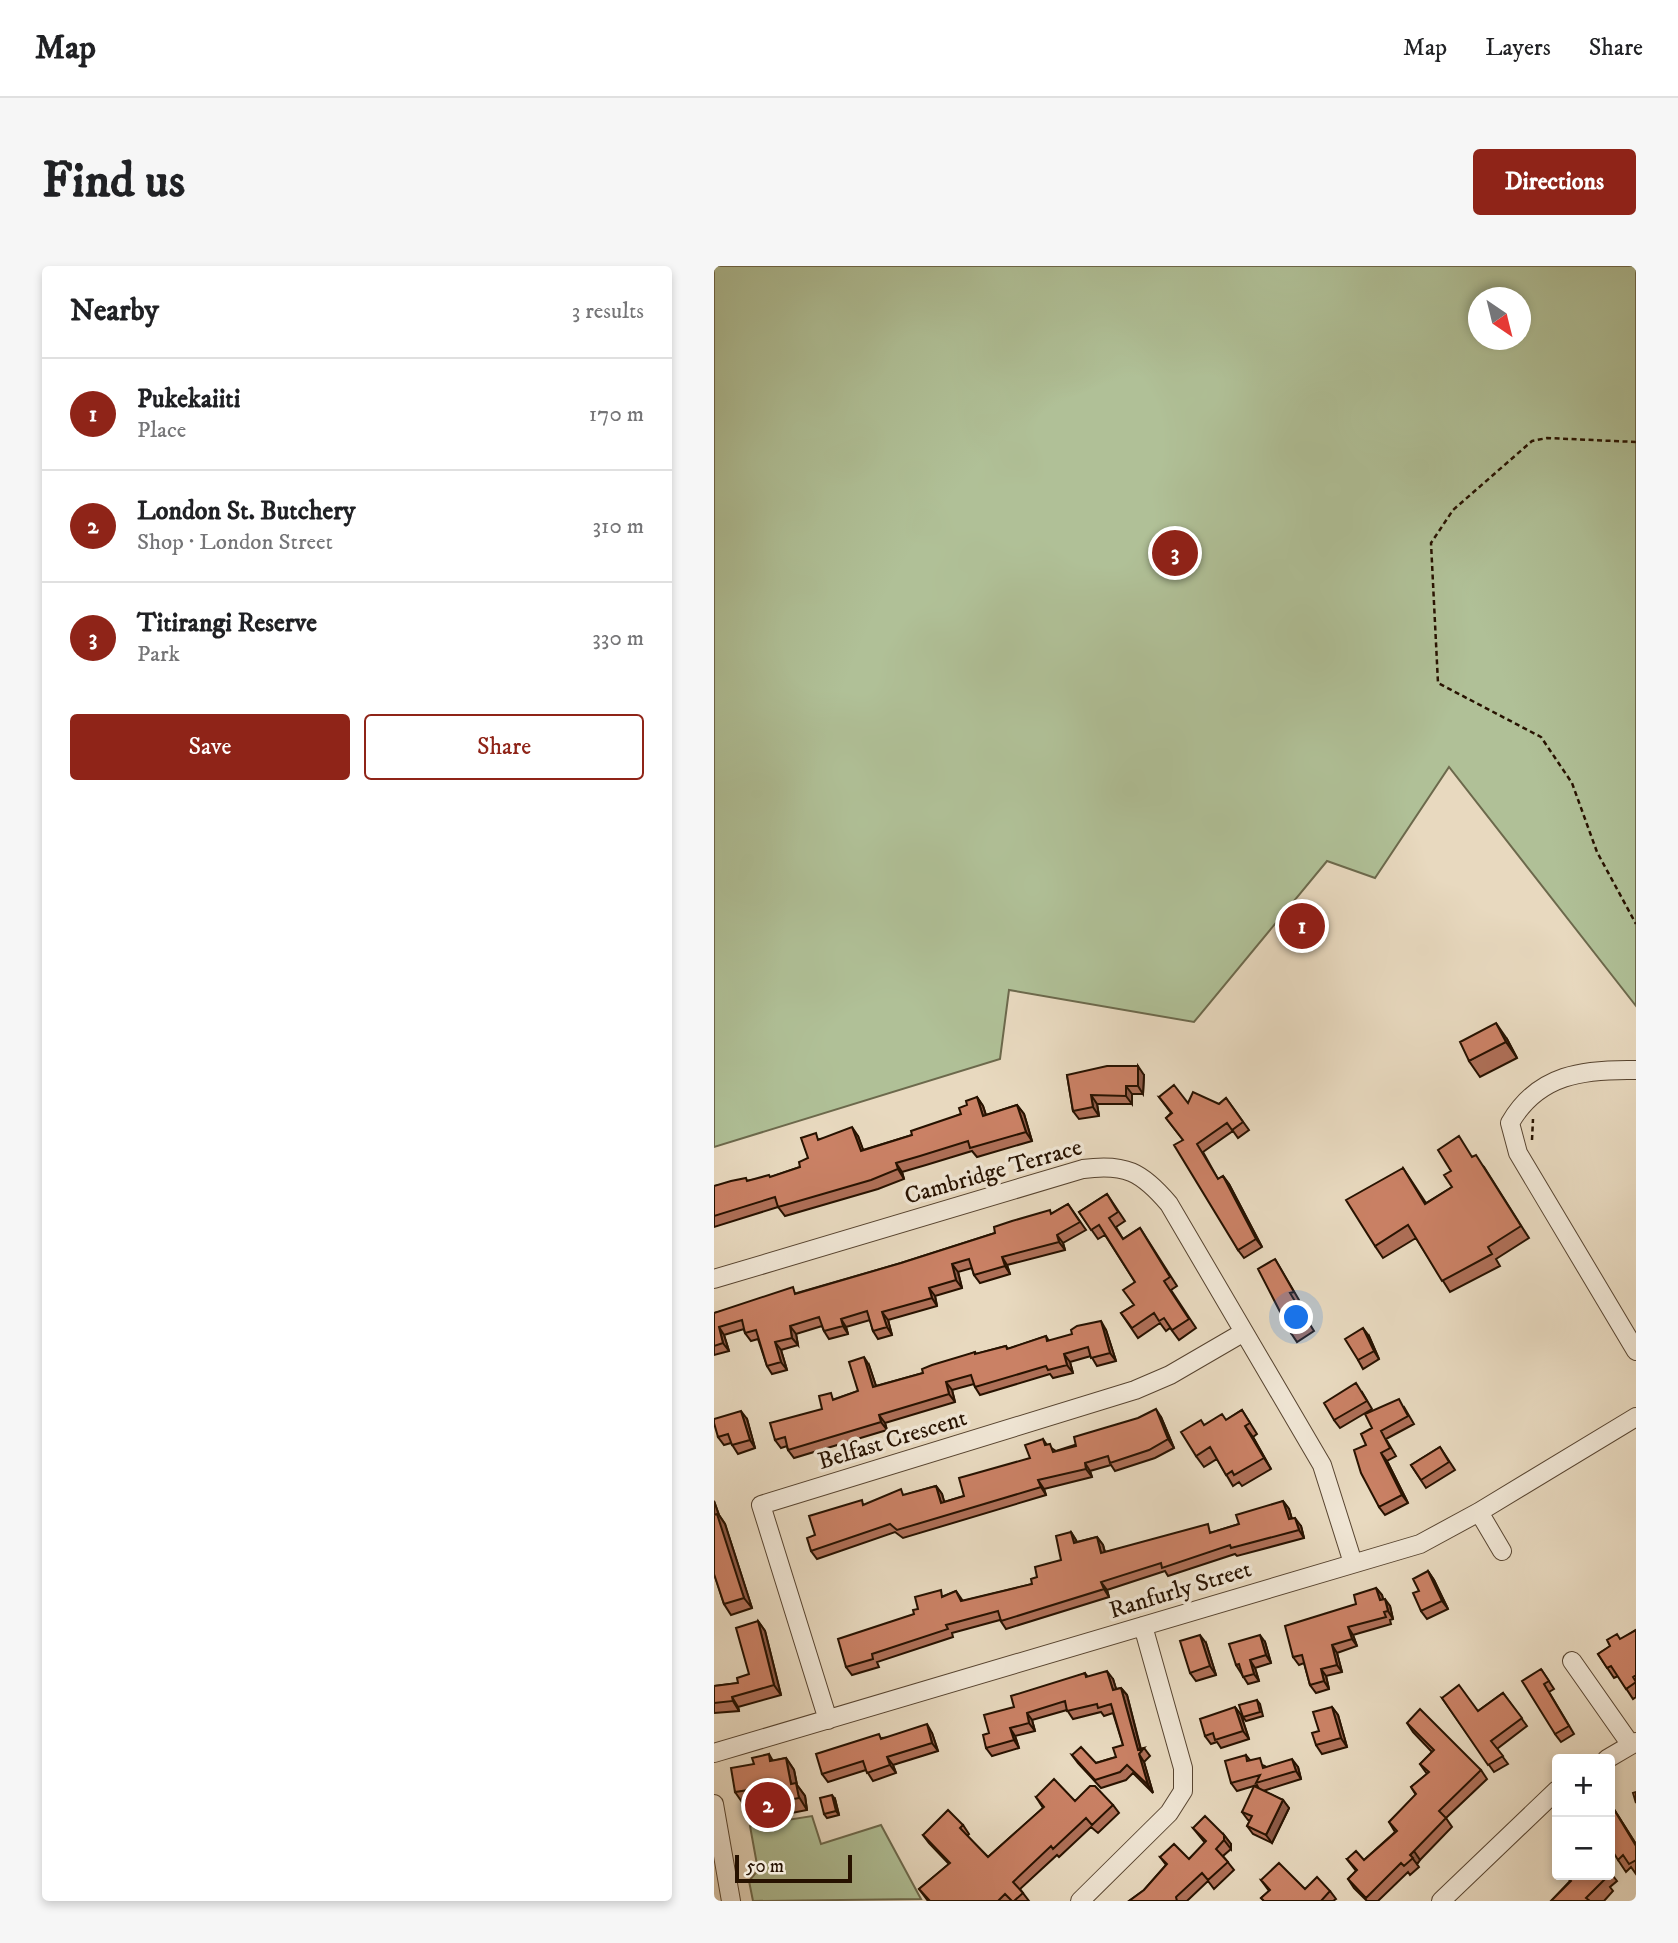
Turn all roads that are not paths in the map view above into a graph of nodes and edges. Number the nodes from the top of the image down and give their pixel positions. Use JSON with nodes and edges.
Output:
{"nodes":[{"id":1,"x":1636,"y":1070,"type":"edge"},
{"id":2,"x":714,"y":1279,"type":"edge"},
{"id":3,"x":1244,"y":1332,"type":"junction"},
{"id":4,"x":1636,"y":1351,"type":"edge"},
{"id":5,"x":1636,"y":1417,"type":"edge"},
{"id":6,"x":1479,"y":1512,"type":"junction"},
{"id":7,"x":1502,"y":1551,"type":"dead end"},
{"id":8,"x":1353,"y":1563,"type":"junction"},
{"id":9,"x":1143,"y":1626,"type":"junction"},
{"id":10,"x":1572,"y":1661,"type":"dead end"},
{"id":11,"x":828,"y":1720,"type":"junction"},
{"id":12,"x":1633,"y":1744,"type":"edge"},
{"id":13,"x":714,"y":1754,"type":"edge"},
{"id":14,"x":1615,"y":1754,"type":"edge"},
{"id":15,"x":1552,"y":1795,"type":"edge"},
{"id":16,"x":714,"y":1804,"type":"edge"},
{"id":17,"x":731,"y":1901,"type":"edge"},
{"id":18,"x":1080,"y":1901,"type":"edge"},
{"id":19,"x":1441,"y":1901,"type":"edge"}],
"edges":[{"from":1,"to":4,"type":"street"},
{"from":2,"to":3,"type":"street","name":"Cambridge Terrace"},
{"from":3,"to":8,"type":"street","name":"Cambridge Terrace"},
{"from":3,"to":11,"type":"street","name":"Belfast Crescent"},
{"from":5,"to":6,"type":"street","name":"Ranfurly Street"},
{"from":6,"to":7,"type":"street"},
{"from":6,"to":8,"type":"street","name":"Ranfurly Street"},
{"from":8,"to":9,"type":"street","name":"Ranfurly Street"},
{"from":9,"to":11,"type":"street","name":"Ranfurly Street"},
{"from":9,"to":18,"type":"street"},
{"from":10,"to":12,"type":"street"},
{"from":11,"to":13,"type":"street","name":"Ranfurly Street"},
{"from":12,"to":14,"type":"street"},
{"from":15,"to":19,"type":"street"},
{"from":16,"to":17,"type":"street"}]}
